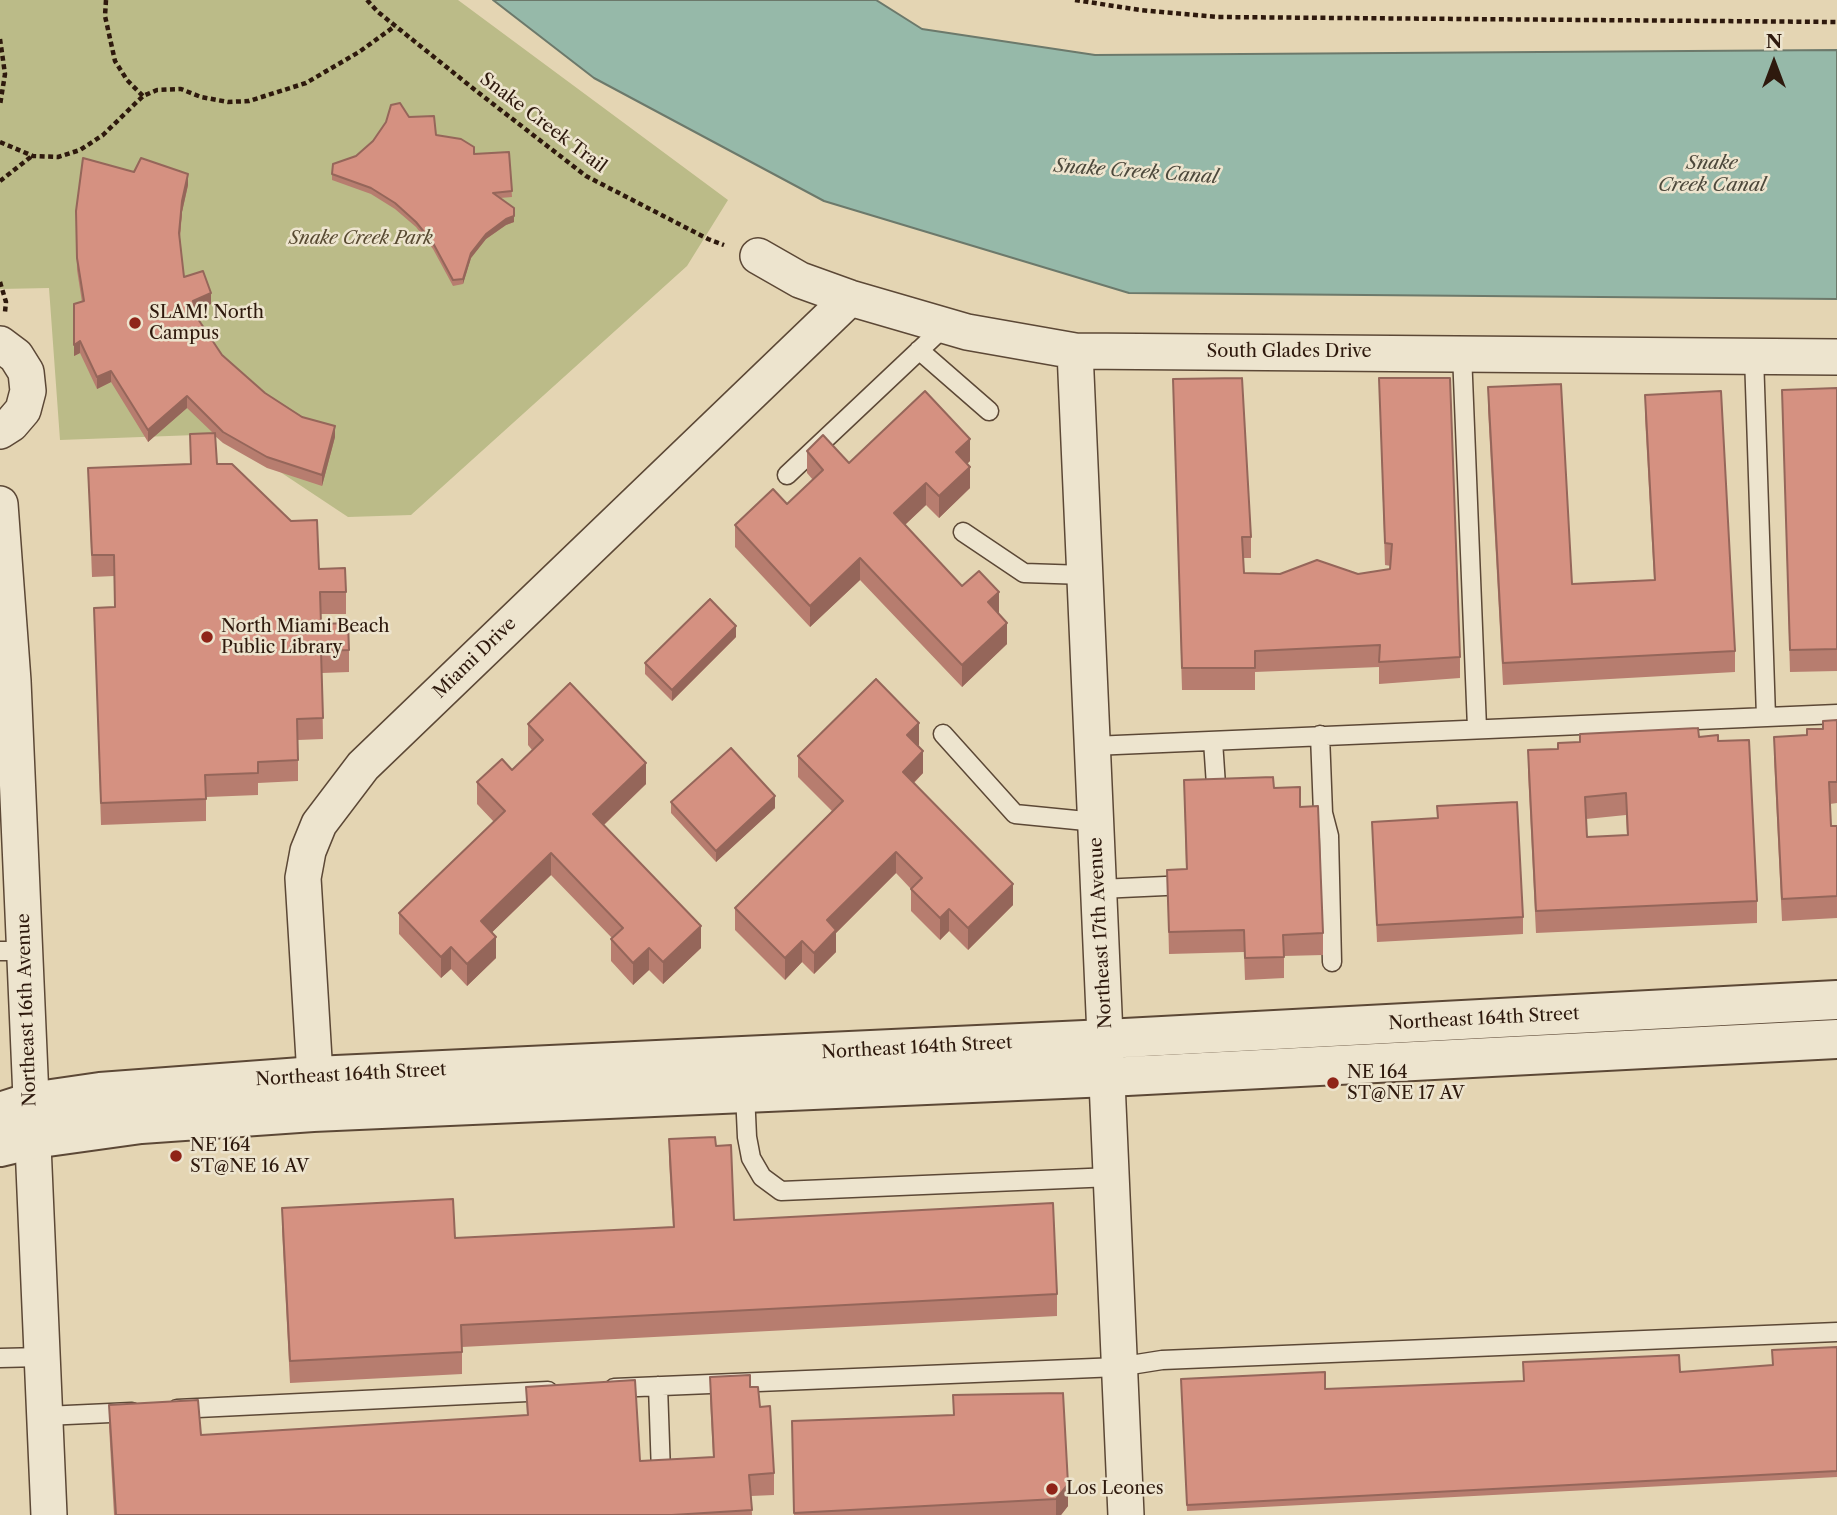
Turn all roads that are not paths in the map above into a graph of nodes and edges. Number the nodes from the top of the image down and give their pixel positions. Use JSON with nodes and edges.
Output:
{"nodes":[{"id":1,"x":758,"y":256,"type":"road end"},
{"id":2,"x":850,"y":298,"type":"junction"},
{"id":3,"x":945,"y":326,"type":"junction"},
{"id":4,"x":0,"y":344,"type":"edge"},
{"id":5,"x":919,"y":350,"type":"junction"},
{"id":6,"x":1075,"y":351,"type":"junction"},
{"id":7,"x":1462,"y":353,"type":"junction"},
{"id":8,"x":1754,"y":356,"type":"junction"},
{"id":9,"x":1837,"y":357,"type":"edge"},
{"id":10,"x":989,"y":411,"type":"dead end"},
{"id":11,"x":0,"y":431,"type":"edge"},
{"id":12,"x":788,"y":475,"type":"dead end"},
{"id":13,"x":0,"y":504,"type":"edge"},
{"id":14,"x":963,"y":532,"type":"dead end"},
{"id":15,"x":1085,"y":575,"type":"junction"},
{"id":16,"x":7,"y":681,"type":"edge"},
{"id":17,"x":1837,"y":714,"type":"edge"},
{"id":18,"x":1766,"y":717,"type":"junction"},
{"id":19,"x":1477,"y":728,"type":"junction"},
{"id":20,"x":943,"y":734,"type":"dead end"},
{"id":21,"x":1320,"y":735,"type":"junction"},
{"id":22,"x":1213,"y":741,"type":"junction"},
{"id":23,"x":1093,"y":746,"type":"junction"},
{"id":24,"x":1217,"y":800,"type":"edge"},
{"id":25,"x":1096,"y":822,"type":"junction"},
{"id":26,"x":10,"y":844,"type":"edge"},
{"id":27,"x":1187,"y":885,"type":"edge"},
{"id":28,"x":1100,"y":889,"type":"junction"},
{"id":29,"x":12,"y":951,"type":"edge"},
{"id":30,"x":1332,"y":962,"type":"dead end"},
{"id":31,"x":1837,"y":1000,"type":"edge"},
{"id":32,"x":1837,"y":1039,"type":"edge"},
{"id":33,"x":1106,"y":1040,"type":"junction"},
{"id":34,"x":1108,"y":1077,"type":"junction"},
{"id":35,"x":744,"y":1093,"type":"junction"},
{"id":36,"x":314,"y":1094,"type":"junction"},
{"id":37,"x":16,"y":1107,"type":"edge"},
{"id":38,"x":16,"y":1143,"type":"edge"},
{"id":39,"x":1112,"y":1177,"type":"junction"},
{"id":40,"x":1837,"y":1332,"type":"edge"},
{"id":41,"x":42,"y":1357,"type":"junction"},
{"id":42,"x":0,"y":1359,"type":"edge"},
{"id":43,"x":1118,"y":1367,"type":"junction"},
{"id":44,"x":658,"y":1386,"type":"junction"},
{"id":45,"x":602,"y":1389,"type":"edge"},
{"id":46,"x":561,"y":1391,"type":"edge"},
{"id":47,"x":45,"y":1416,"type":"junction"},
{"id":48,"x":661,"y":1473,"type":"edge"},
{"id":49,"x":49,"y":1515,"type":"edge"},
{"id":50,"x":1126,"y":1515,"type":"edge"}],
"edges":[{"from":1,"to":2,"type":"street","name":"South Glades Drive"},
{"from":2,"to":3,"type":"street","name":"South Glades Drive"},
{"from":2,"to":36,"type":"street","name":"Miami Drive"},
{"from":3,"to":5,"type":"lane"},
{"from":3,"to":6,"type":"street","name":"South Glades Drive"},
{"from":4,"to":11,"type":"street"},
{"from":5,"to":10,"type":"lane"},
{"from":5,"to":12,"type":"lane"},
{"from":6,"to":7,"type":"street","name":"South Glades Drive"},
{"from":6,"to":15,"type":"street","name":"Northeast 17th Avenue"},
{"from":7,"to":8,"type":"street","name":"South Glades Drive"},
{"from":7,"to":19,"type":"lane"},
{"from":8,"to":9,"type":"street","name":"South Glades Drive"},
{"from":8,"to":18,"type":"lane"},
{"from":13,"to":16,"type":"street","name":"Northeast 16th Avenue"},
{"from":14,"to":15,"type":"lane"},
{"from":15,"to":23,"type":"street","name":"Northeast 17th Avenue"},
{"from":16,"to":26,"type":"street","name":"Northeast 16th Avenue"},
{"from":17,"to":18,"type":"lane"},
{"from":18,"to":19,"type":"lane"},
{"from":19,"to":21,"type":"lane"},
{"from":20,"to":25,"type":"lane"},
{"from":21,"to":22,"type":"lane"},
{"from":21,"to":30,"type":"lane"},
{"from":22,"to":23,"type":"lane"},
{"from":22,"to":24,"type":"lane"},
{"from":23,"to":25,"type":"street","name":"Northeast 17th Avenue"},
{"from":25,"to":28,"type":"street","name":"Northeast 17th Avenue"},
{"from":26,"to":29,"type":"street","name":"Northeast 16th Avenue"},
{"from":27,"to":28,"type":"lane"},
{"from":28,"to":33,"type":"street","name":"Northeast 17th Avenue"},
{"from":29,"to":37,"type":"street","name":"Northeast 16th Avenue"},
{"from":31,"to":33,"type":"street","name":"Northeast 164th Street"},
{"from":32,"to":34,"type":"street","name":"Northeast 164th Street"},
{"from":33,"to":34,"type":"street","name":"Northeast 17th Avenue"},
{"from":33,"to":36,"type":"street","name":"Northeast 164th Street"},
{"from":34,"to":35,"type":"street","name":"Northeast 164th Street"},
{"from":34,"to":39,"type":"street","name":"Northeast 17th Avenue"},
{"from":35,"to":36,"type":"street","name":"Northeast 164th Street"},
{"from":35,"to":39,"type":"lane"},
{"from":36,"to":37,"type":"street","name":"Northeast 164th Street"},
{"from":36,"to":38,"type":"street","name":"Northeast 164th Street"},
{"from":37,"to":38,"type":"street","name":"Northeast 16th Avenue"},
{"from":38,"to":41,"type":"street","name":"Northeast 16th Avenue"},
{"from":39,"to":43,"type":"street","name":"Northeast 17th Avenue"},
{"from":40,"to":43,"type":"lane"},
{"from":41,"to":42,"type":"lane"},
{"from":41,"to":47,"type":"street","name":"Northeast 16th Avenue"},
{"from":43,"to":44,"type":"lane"},
{"from":43,"to":50,"type":"street","name":"Northeast 17th Avenue"},
{"from":44,"to":45,"type":"lane"},
{"from":44,"to":48,"type":"lane"},
{"from":46,"to":47,"type":"lane"},
{"from":47,"to":49,"type":"street","name":"Northeast 16th Avenue"}]}
